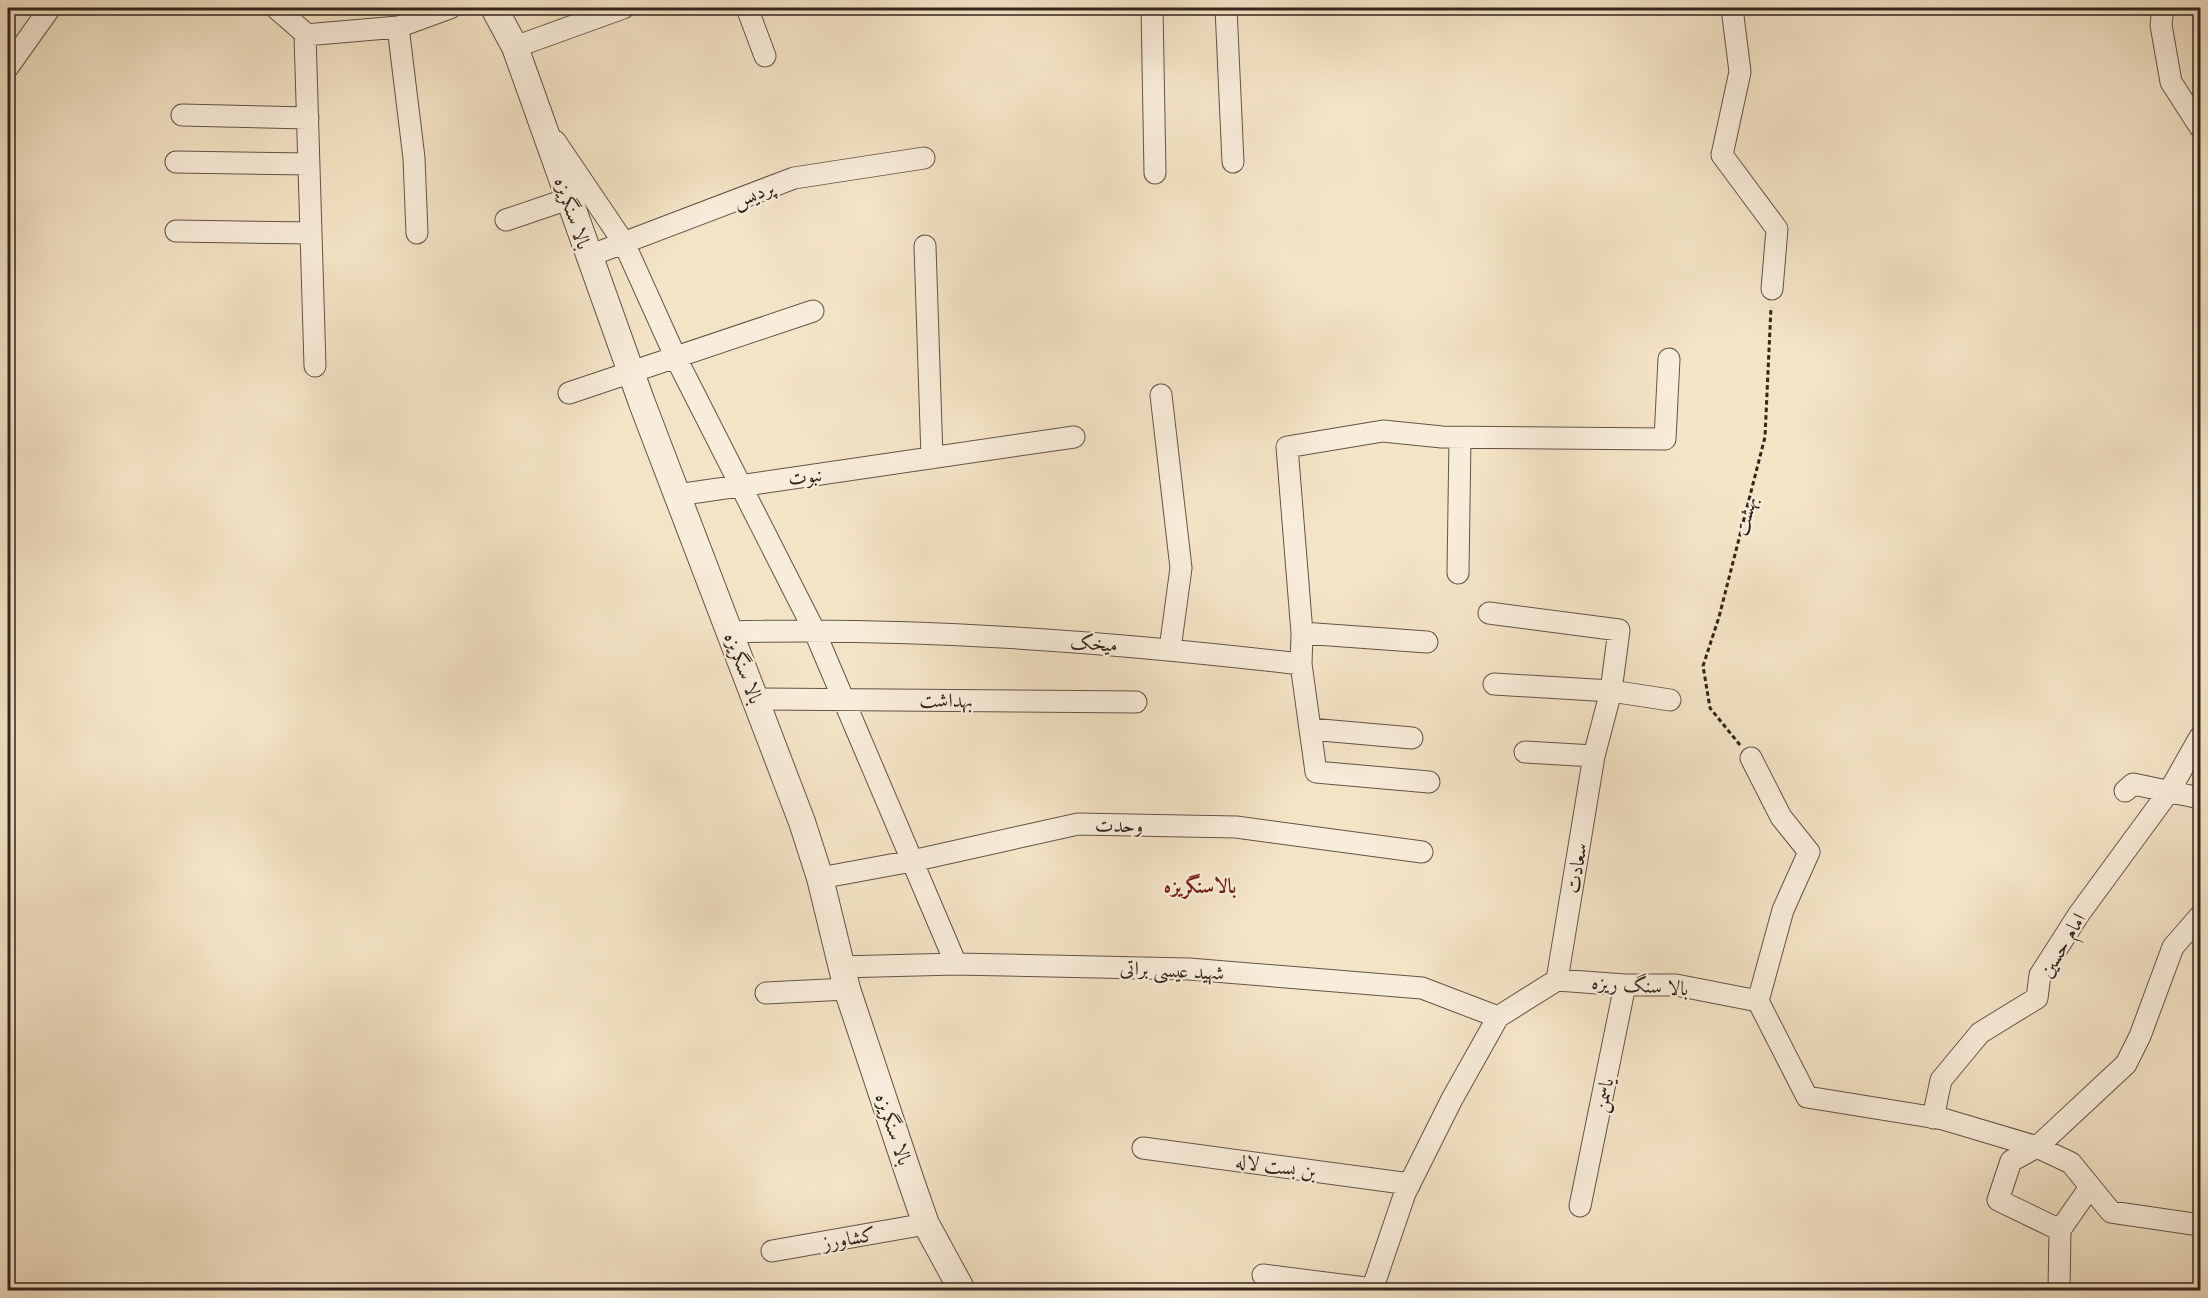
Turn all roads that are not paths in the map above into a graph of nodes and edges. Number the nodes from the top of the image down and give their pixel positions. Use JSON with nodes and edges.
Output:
{"nodes":[{"id":1,"x":50,"y":8,"type":"edge"},
{"id":2,"x":276,"y":8,"type":"edge"},
{"id":3,"x":450,"y":8,"type":"edge"},
{"id":4,"x":494,"y":8,"type":"edge"},
{"id":5,"x":623,"y":8,"type":"edge"},
{"id":6,"x":747,"y":8,"type":"edge"},
{"id":7,"x":1152,"y":8,"type":"edge"},
{"id":8,"x":1226,"y":8,"type":"edge"},
{"id":9,"x":1732,"y":8,"type":"edge"},
{"id":10,"x":2163,"y":8,"type":"edge"},
{"id":11,"x":398,"y":27,"type":"junction"},
{"id":12,"x":306,"y":34,"type":"junction"},
{"id":13,"x":515,"y":47,"type":"junction"},
{"id":14,"x":765,"y":56,"type":"dead end"},
{"id":15,"x":8,"y":67,"type":"edge"},
{"id":16,"x":182,"y":115,"type":"dead end"},
{"id":17,"x":308,"y":118,"type":"junction"},
{"id":18,"x":542,"y":122,"type":"junction"},
{"id":19,"x":2200,"y":127,"type":"edge"},
{"id":20,"x":924,"y":158,"type":"dead end"},
{"id":21,"x":176,"y":162,"type":"dead end"},
{"id":22,"x":1233,"y":162,"type":"dead end"},
{"id":23,"x":309,"y":164,"type":"junction"},
{"id":24,"x":1155,"y":173,"type":"dead end"},
{"id":25,"x":568,"y":199,"type":"junction"},
{"id":26,"x":506,"y":220,"type":"dead end"},
{"id":27,"x":176,"y":231,"type":"dead end"},
{"id":28,"x":311,"y":233,"type":"junction"},
{"id":29,"x":417,"y":233,"type":"dead end"},
{"id":30,"x":624,"y":243,"type":"junction"},
{"id":31,"x":925,"y":246,"type":"dead end"},
{"id":32,"x":589,"y":256,"type":"junction"},
{"id":33,"x":1772,"y":289,"type":"road end"},
{"id":34,"x":813,"y":310,"type":"dead end"},
{"id":35,"x":675,"y":356,"type":"junction"},
{"id":36,"x":1669,"y":359,"type":"dead end"},
{"id":37,"x":315,"y":366,"type":"dead end"},
{"id":38,"x":630,"y":372,"type":"junction"},
{"id":39,"x":569,"y":393,"type":"dead end"},
{"id":40,"x":1161,"y":395,"type":"dead end"},
{"id":41,"x":1074,"y":437,"type":"dead end"},
{"id":42,"x":1460,"y":438,"type":"junction"},
{"id":43,"x":932,"y":458,"type":"junction"},
{"id":44,"x":740,"y":486,"type":"junction"},
{"id":45,"x":677,"y":495,"type":"junction"},
{"id":46,"x":1458,"y":573,"type":"dead end"},
{"id":47,"x":1489,"y":613,"type":"dead end"},
{"id":48,"x":814,"y":630,"type":"junction"},
{"id":49,"x":730,"y":632,"type":"junction"},
{"id":50,"x":1302,"y":633,"type":"junction"},
{"id":51,"x":1427,"y":642,"type":"dead end"},
{"id":52,"x":1170,"y":649,"type":"junction"},
{"id":53,"x":1301,"y":664,"type":"junction"},
{"id":54,"x":1494,"y":684,"type":"dead end"},
{"id":55,"x":1611,"y":691,"type":"junction"},
{"id":56,"x":756,"y":699,"type":"junction"},
{"id":57,"x":844,"y":699,"type":"junction"},
{"id":58,"x":1670,"y":700,"type":"dead end"},
{"id":59,"x":1136,"y":702,"type":"dead end"},
{"id":60,"x":1310,"y":729,"type":"junction"},
{"id":61,"x":2200,"y":737,"type":"edge"},
{"id":62,"x":1412,"y":738,"type":"dead end"},
{"id":63,"x":1525,"y":752,"type":"dead end"},
{"id":64,"x":1594,"y":756,"type":"junction"},
{"id":65,"x":1751,"y":758,"type":"road end"},
{"id":66,"x":1429,"y":782,"type":"dead end"},
{"id":67,"x":2170,"y":790,"type":"junction"},
{"id":68,"x":2125,"y":791,"type":"dead end"},
{"id":69,"x":2200,"y":798,"type":"edge"},
{"id":70,"x":1422,"y":852,"type":"dead end"},
{"id":71,"x":912,"y":861,"type":"junction"},
{"id":72,"x":820,"y":878,"type":"junction"},
{"id":73,"x":2200,"y":916,"type":"edge"},
{"id":74,"x":956,"y":963,"type":"junction"},
{"id":75,"x":843,"y":978,"type":"junction"},
{"id":76,"x":1557,"y":980,"type":"junction"},
{"id":77,"x":1625,"y":985,"type":"junction"},
{"id":78,"x":766,"y":993,"type":"dead end"},
{"id":79,"x":1758,"y":1001,"type":"junction"},
{"id":80,"x":1498,"y":1017,"type":"junction"},
{"id":81,"x":1933,"y":1118,"type":"junction"},
{"id":82,"x":2037,"y":1147,"type":"junction"},
{"id":83,"x":1143,"y":1148,"type":"dead end"},
{"id":84,"x":1410,"y":1184,"type":"junction"},
{"id":85,"x":2090,"y":1187,"type":"junction"},
{"id":86,"x":1580,"y":1206,"type":"dead end"},
{"id":87,"x":926,"y":1224,"type":"junction"},
{"id":88,"x":2200,"y":1225,"type":"edge"},
{"id":89,"x":2060,"y":1230,"type":"junction"},
{"id":90,"x":772,"y":1251,"type":"dead end"},
{"id":91,"x":1263,"y":1275,"type":"dead end"},
{"id":92,"x":962,"y":1290,"type":"edge"},
{"id":93,"x":1372,"y":1290,"type":"edge"},
{"id":94,"x":2059,"y":1290,"type":"edge"}],
"edges":[{"from":1,"to":15,"type":"street"},
{"from":2,"to":12,"type":"street"},
{"from":3,"to":11,"type":"street"},
{"from":4,"to":13,"type":"street","name":"بالا سنگریزه"},
{"from":5,"to":13,"type":"street"},
{"from":6,"to":14,"type":"street"},
{"from":7,"to":24,"type":"street"},
{"from":8,"to":22,"type":"street"},
{"from":9,"to":33,"type":"street"},
{"from":10,"to":19,"type":"street"},
{"from":11,"to":12,"type":"street"},
{"from":11,"to":29,"type":"street"},
{"from":12,"to":17,"type":"street"},
{"from":13,"to":18,"type":"street","name":"بالا سنگریزه"},
{"from":16,"to":17,"type":"street"},
{"from":17,"to":23,"type":"street"},
{"from":18,"to":25,"type":"street","name":"بالا سنگریزه"},
{"from":18,"to":30,"type":"street"},
{"from":20,"to":30,"type":"street","name":"پردیس"},
{"from":21,"to":23,"type":"street"},
{"from":23,"to":28,"type":"street"},
{"from":25,"to":26,"type":"street"},
{"from":25,"to":32,"type":"street","name":"بالا سنگریزه"},
{"from":27,"to":28,"type":"street"},
{"from":28,"to":37,"type":"street"},
{"from":30,"to":32,"type":"street","name":"پردیس"},
{"from":30,"to":35,"type":"street"},
{"from":31,"to":43,"type":"street"},
{"from":32,"to":38,"type":"street","name":"بالا سنگریزه"},
{"from":34,"to":35,"type":"street"},
{"from":35,"to":38,"type":"street"},
{"from":35,"to":44,"type":"street"},
{"from":36,"to":42,"type":"street"},
{"from":38,"to":39,"type":"street"},
{"from":38,"to":45,"type":"street","name":"بالا سنگریزه"},
{"from":40,"to":52,"type":"street"},
{"from":41,"to":43,"type":"street","name":"نبوت"},
{"from":42,"to":46,"type":"street"},
{"from":42,"to":50,"type":"street"},
{"from":43,"to":44,"type":"street","name":"نبوت"},
{"from":44,"to":45,"type":"street","name":"نبوت"},
{"from":44,"to":48,"type":"street"},
{"from":45,"to":49,"type":"street","name":"بالا سنگریزه"},
{"from":47,"to":55,"type":"street","name":"سعادت"},
{"from":48,"to":49,"type":"street","name":"میخک"},
{"from":48,"to":52,"type":"street","name":"میخک"},
{"from":48,"to":57,"type":"street"},
{"from":49,"to":56,"type":"street","name":"بالا سنگریزه"},
{"from":50,"to":51,"type":"street"},
{"from":50,"to":53,"type":"street"},
{"from":52,"to":53,"type":"street","name":"میخک"},
{"from":53,"to":60,"type":"street"},
{"from":54,"to":55,"type":"street"},
{"from":55,"to":58,"type":"street"},
{"from":55,"to":64,"type":"street","name":"سعادت"},
{"from":56,"to":57,"type":"street","name":"بهداشت"},
{"from":56,"to":72,"type":"street","name":"بالا سنگریزه"},
{"from":57,"to":59,"type":"street","name":"بهداشت"},
{"from":57,"to":71,"type":"street"},
{"from":60,"to":62,"type":"street"},
{"from":60,"to":66,"type":"street"},
{"from":61,"to":67,"type":"street"},
{"from":63,"to":64,"type":"street"},
{"from":64,"to":76,"type":"street","name":"سعادت"},
{"from":65,"to":79,"type":"street"},
{"from":67,"to":68,"type":"street"},
{"from":67,"to":69,"type":"street"},
{"from":67,"to":81,"type":"street","name":"امام حسین"},
{"from":70,"to":71,"type":"street","name":"وحدت"},
{"from":71,"to":72,"type":"street","name":"وحدت"},
{"from":71,"to":74,"type":"street"},
{"from":72,"to":75,"type":"street","name":"بالا سنگریزه"},
{"from":73,"to":82,"type":"street"},
{"from":74,"to":75,"type":"street","name":"شهید عیسی براتی"},
{"from":74,"to":80,"type":"street","name":"شهید عیسی براتی"},
{"from":75,"to":78,"type":"street","name":"شهید عیسی براتی"},
{"from":75,"to":87,"type":"street","name":"بالا سنگریزه"},
{"from":76,"to":77,"type":"street","name":"بالا سنگ ریزه"},
{"from":76,"to":80,"type":"street"},
{"from":77,"to":79,"type":"street","name":"بالا سنگ ریزه"},
{"from":77,"to":86,"type":"street","name":"یاسمن"},
{"from":79,"to":81,"type":"street"},
{"from":80,"to":84,"type":"street"},
{"from":81,"to":82,"type":"street"},
{"from":82,"to":85,"type":"street"},
{"from":82,"to":89,"type":"street"},
{"from":83,"to":84,"type":"street","name":"بن بست لاله"},
{"from":84,"to":93,"type":"street"},
{"from":85,"to":88,"type":"street"},
{"from":85,"to":89,"type":"street"},
{"from":87,"to":90,"type":"street","name":"کشاورز"},
{"from":87,"to":92,"type":"street","name":"بالا سنگریزه"},
{"from":89,"to":94,"type":"street"},
{"from":91,"to":93,"type":"street"}]}
